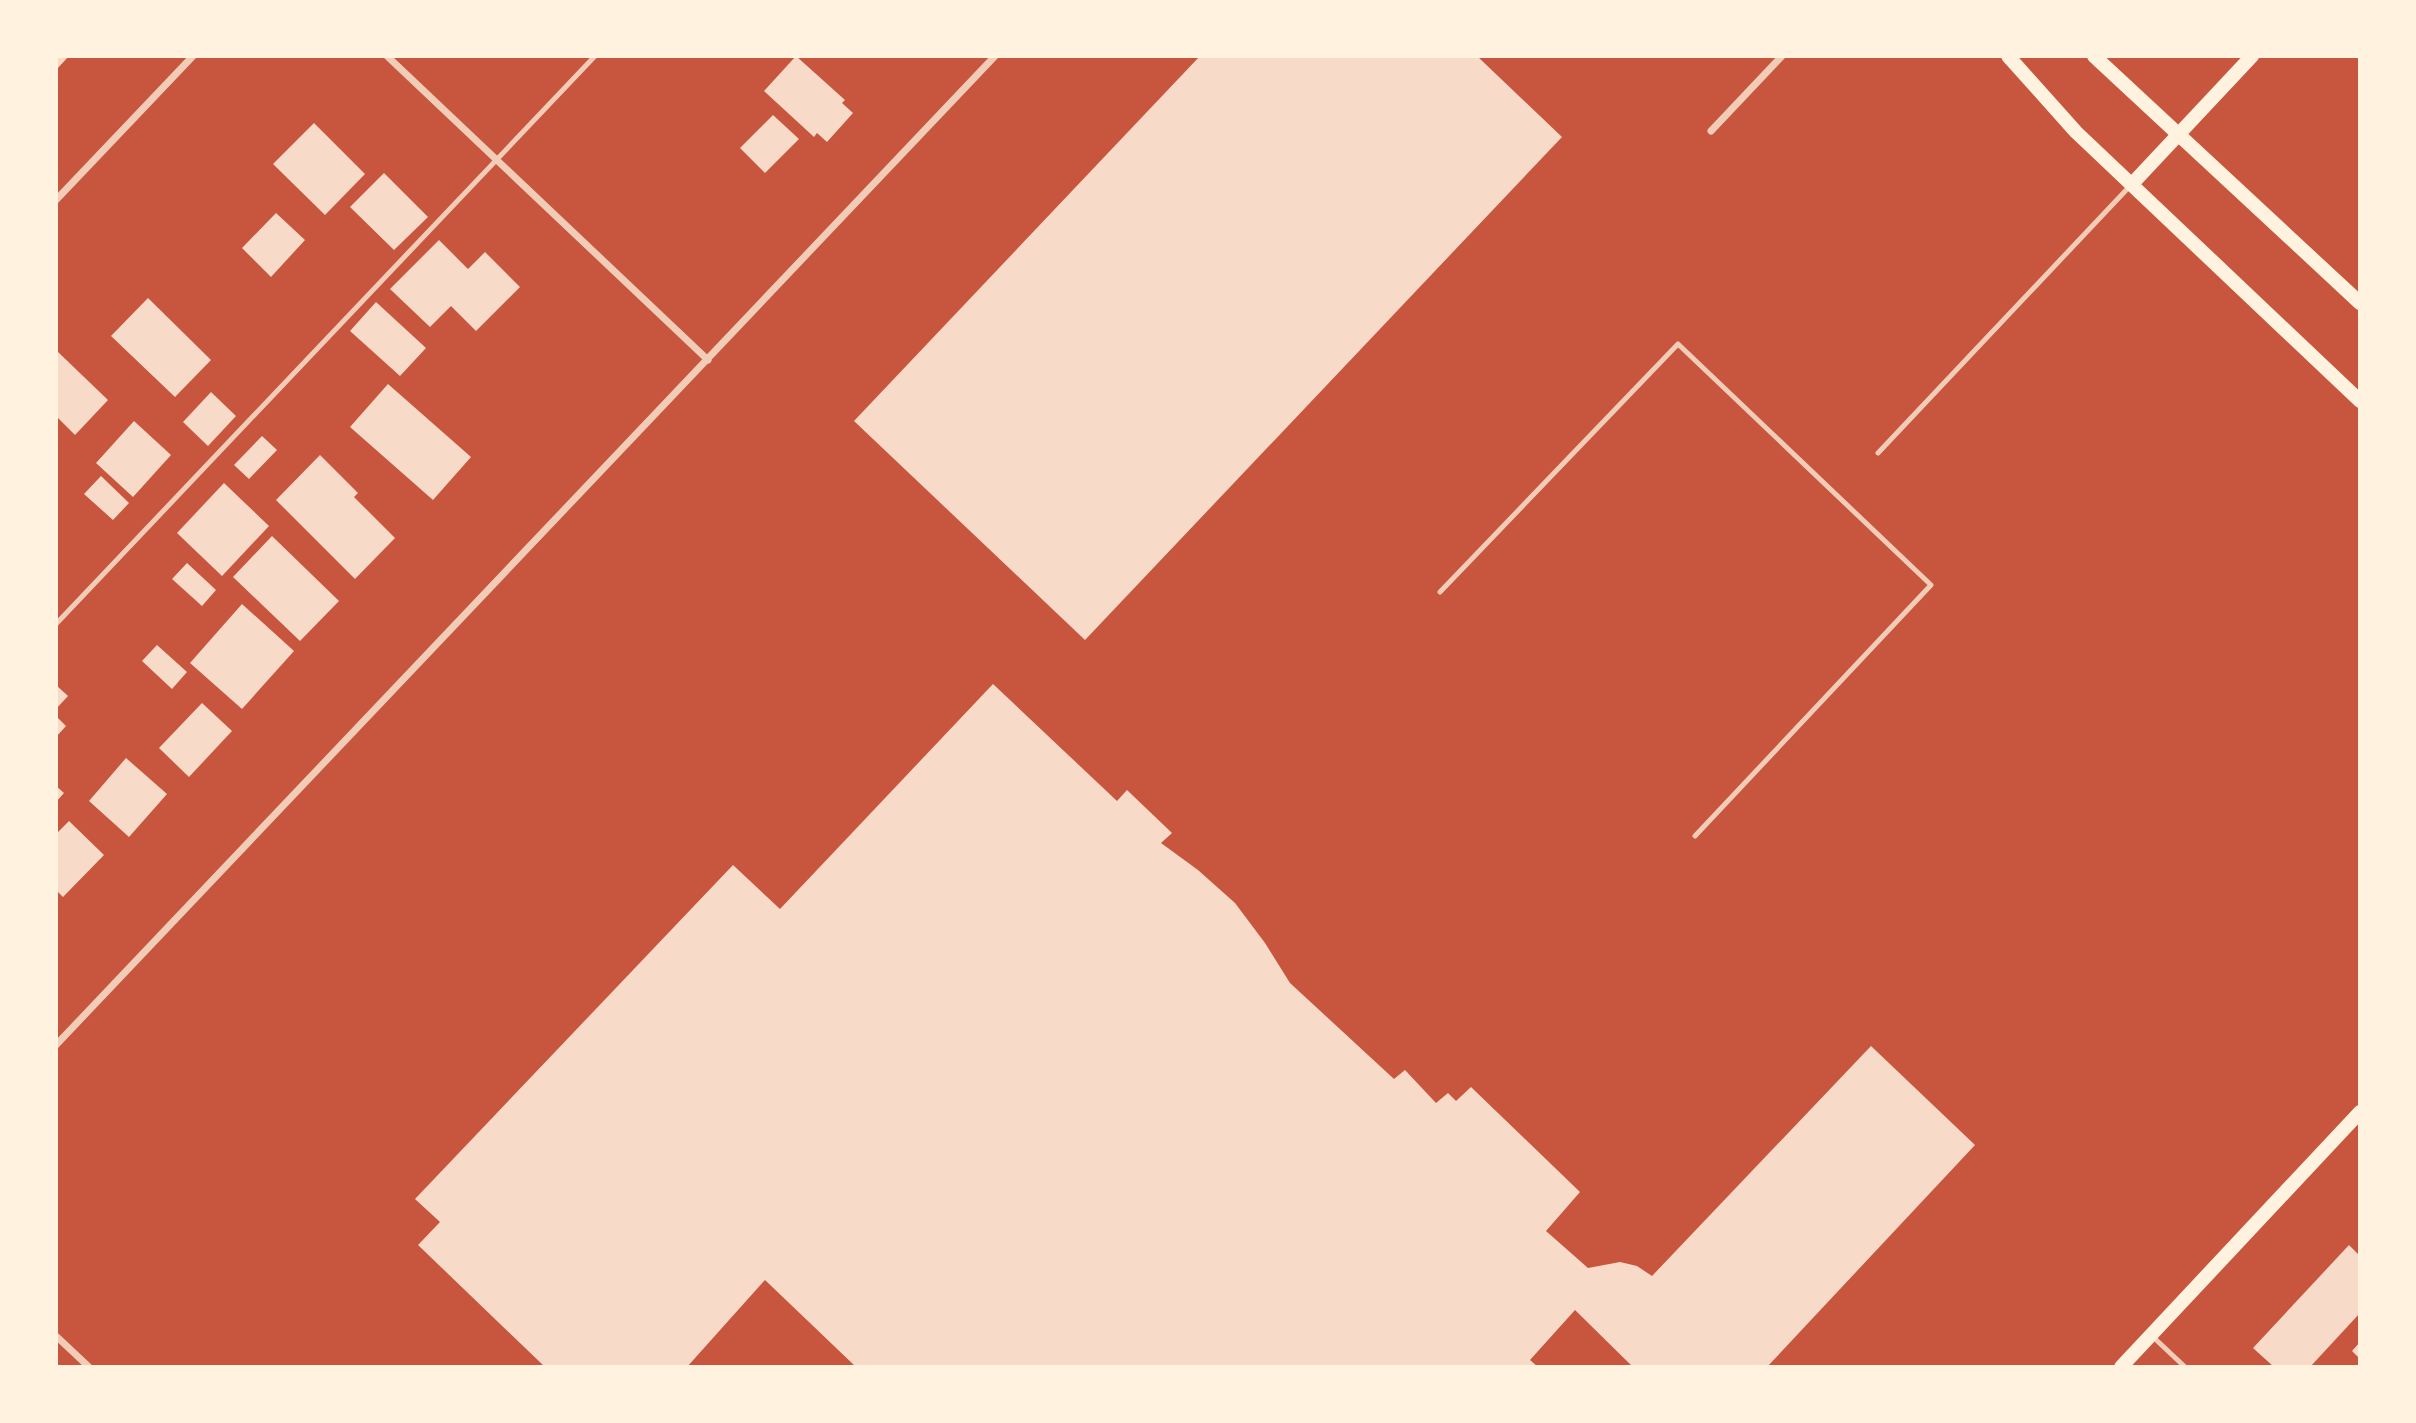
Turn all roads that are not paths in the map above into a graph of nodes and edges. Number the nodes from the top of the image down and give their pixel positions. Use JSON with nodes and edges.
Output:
{"nodes":[{"id":1,"x":193,"y":56,"type":"edge"},
{"id":2,"x":387,"y":56,"type":"edge"},
{"id":3,"x":595,"y":56,"type":"edge"},
{"id":4,"x":995,"y":56,"type":"edge"},
{"id":5,"x":1782,"y":56,"type":"edge"},
{"id":6,"x":2008,"y":56,"type":"edge"},
{"id":7,"x":2094,"y":56,"type":"edge"},
{"id":8,"x":2252,"y":56,"type":"edge"},
{"id":9,"x":1712,"y":131,"type":"dead end"},
{"id":10,"x":2178,"y":133,"type":"junction"},
{"id":11,"x":497,"y":160,"type":"junction"},
{"id":12,"x":2132,"y":184,"type":"junction"},
{"id":13,"x":56,"y":200,"type":"edge"},
{"id":14,"x":2360,"y":303,"type":"edge"},
{"id":15,"x":708,"y":360,"type":"junction"},
{"id":16,"x":2360,"y":401,"type":"edge"},
{"id":17,"x":1878,"y":453,"type":"dead end"},
{"id":18,"x":1440,"y":592,"type":"dead end"},
{"id":19,"x":56,"y":624,"type":"edge"},
{"id":20,"x":1695,"y":836,"type":"dead end"},
{"id":21,"x":56,"y":1045,"type":"edge"},
{"id":22,"x":2357,"y":1121,"type":"edge"},
{"id":23,"x":2151,"y":1335,"type":"junction"},
{"id":24,"x":56,"y":1336,"type":"edge"},
{"id":25,"x":89,"y":1367,"type":"edge"},
{"id":26,"x":2122,"y":1367,"type":"edge"},
{"id":27,"x":2185,"y":1367,"type":"edge"}],
"edges":[{"from":1,"to":13,"type":"street"},
{"from":2,"to":11,"type":"street"},
{"from":3,"to":11,"type":"lane"},
{"from":4,"to":15,"type":"street"},
{"from":5,"to":9,"type":"street"},
{"from":6,"to":12,"type":"main road"},
{"from":7,"to":10,"type":"main road"},
{"from":8,"to":10,"type":"main road"},
{"from":10,"to":12,"type":"main road"},
{"from":10,"to":14,"type":"main road"},
{"from":11,"to":15,"type":"street"},
{"from":11,"to":19,"type":"lane"},
{"from":12,"to":16,"type":"main road"},
{"from":12,"to":17,"type":"lane"},
{"from":15,"to":21,"type":"street"},
{"from":18,"to":20,"type":"lane"},
{"from":22,"to":23,"type":"main road"},
{"from":23,"to":26,"type":"main road"},
{"from":23,"to":27,"type":"lane"},
{"from":24,"to":25,"type":"street"}]}
